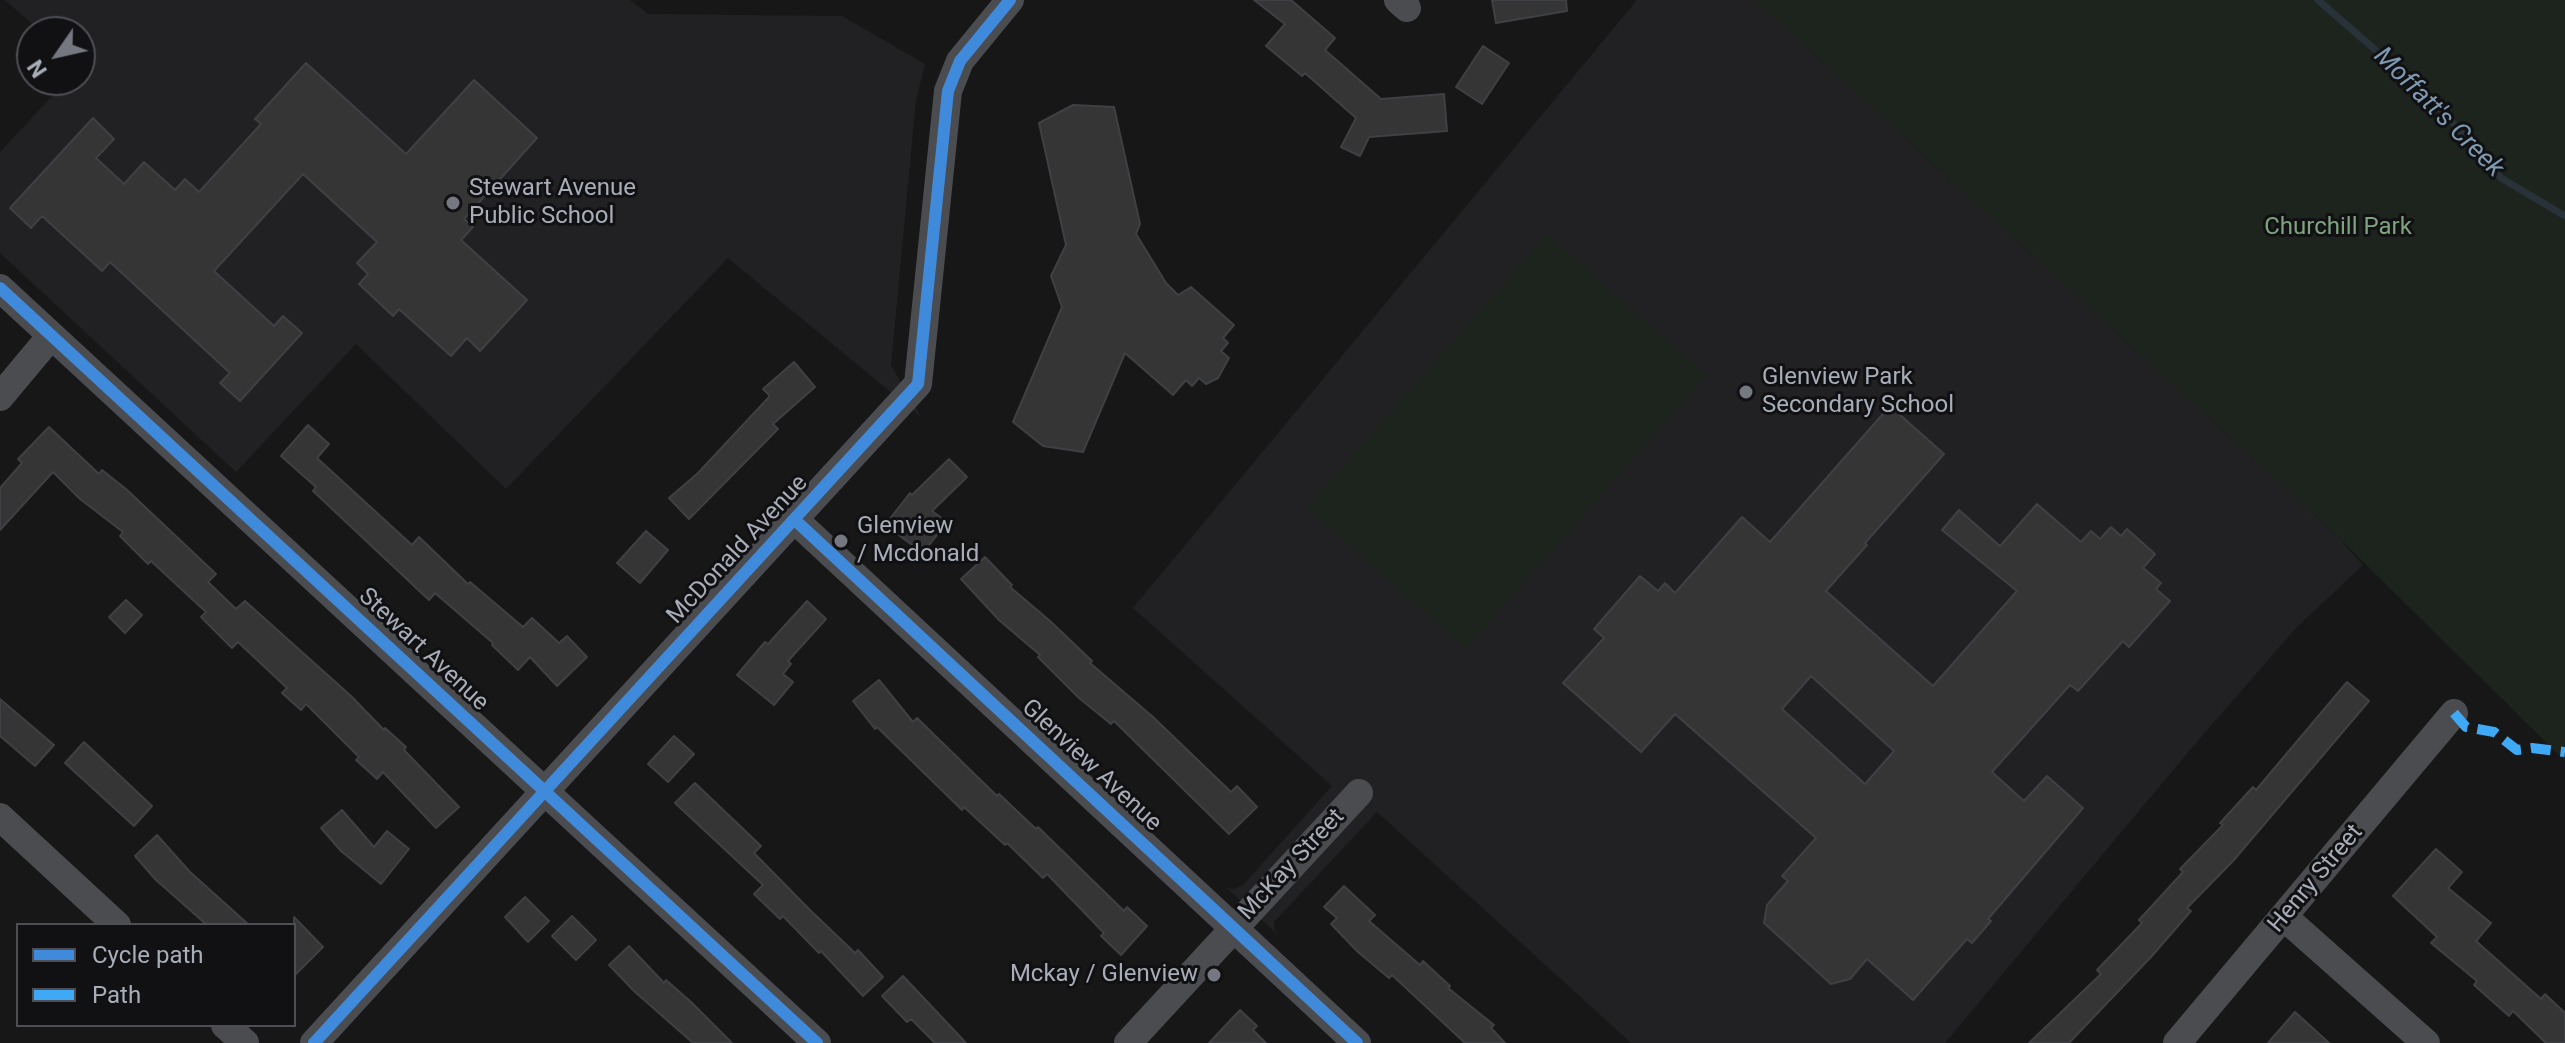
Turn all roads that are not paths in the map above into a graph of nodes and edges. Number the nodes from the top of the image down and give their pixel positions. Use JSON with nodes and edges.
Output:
{"nodes":[{"id":1,"x":1010,"y":0,"type":"edge"},
{"id":2,"x":0,"y":288,"type":"edge"},
{"id":3,"x":51,"y":336,"type":"junction"},
{"id":4,"x":0,"y":397,"type":"edge"},
{"id":5,"x":795,"y":520,"type":"junction"},
{"id":6,"x":2454,"y":713,"type":"dead end"},
{"id":7,"x":545,"y":792,"type":"junction"},
{"id":8,"x":1359,"y":793,"type":"dead end"},
{"id":9,"x":0,"y":817,"type":"edge"},
{"id":10,"x":2284,"y":917,"type":"junction"},
{"id":11,"x":115,"y":923,"type":"edge"},
{"id":12,"x":1233,"y":928,"type":"junction"},
{"id":13,"x":227,"y":1027,"type":"edge"},
{"id":14,"x":245,"y":1043,"type":"edge"},
{"id":15,"x":314,"y":1043,"type":"edge"},
{"id":16,"x":817,"y":1043,"type":"edge"},
{"id":17,"x":1128,"y":1043,"type":"edge"},
{"id":18,"x":1357,"y":1043,"type":"edge"},
{"id":19,"x":2177,"y":1043,"type":"edge"},
{"id":20,"x":2426,"y":1043,"type":"edge"}],
"edges":[{"from":1,"to":5,"type":"street","name":"McDonald Avenue"},
{"from":2,"to":3,"type":"street","name":"Stewart Avenue"},
{"from":3,"to":4,"type":"street"},
{"from":3,"to":7,"type":"street","name":"Stewart Avenue"},
{"from":5,"to":7,"type":"street","name":"McDonald Avenue"},
{"from":5,"to":12,"type":"street","name":"Glenview Avenue"},
{"from":6,"to":10,"type":"street","name":"Henry Street"},
{"from":7,"to":15,"type":"street","name":"McDonald Avenue"},
{"from":7,"to":16,"type":"street","name":"Stewart Avenue"},
{"from":8,"to":12,"type":"street","name":"McKay Street"},
{"from":9,"to":11,"type":"street"},
{"from":10,"to":19,"type":"street","name":"Henry Street"},
{"from":10,"to":20,"type":"street"},
{"from":12,"to":17,"type":"street","name":"McKay Street"},
{"from":12,"to":18,"type":"street","name":"Glenview Avenue"},
{"from":13,"to":14,"type":"street"}]}
